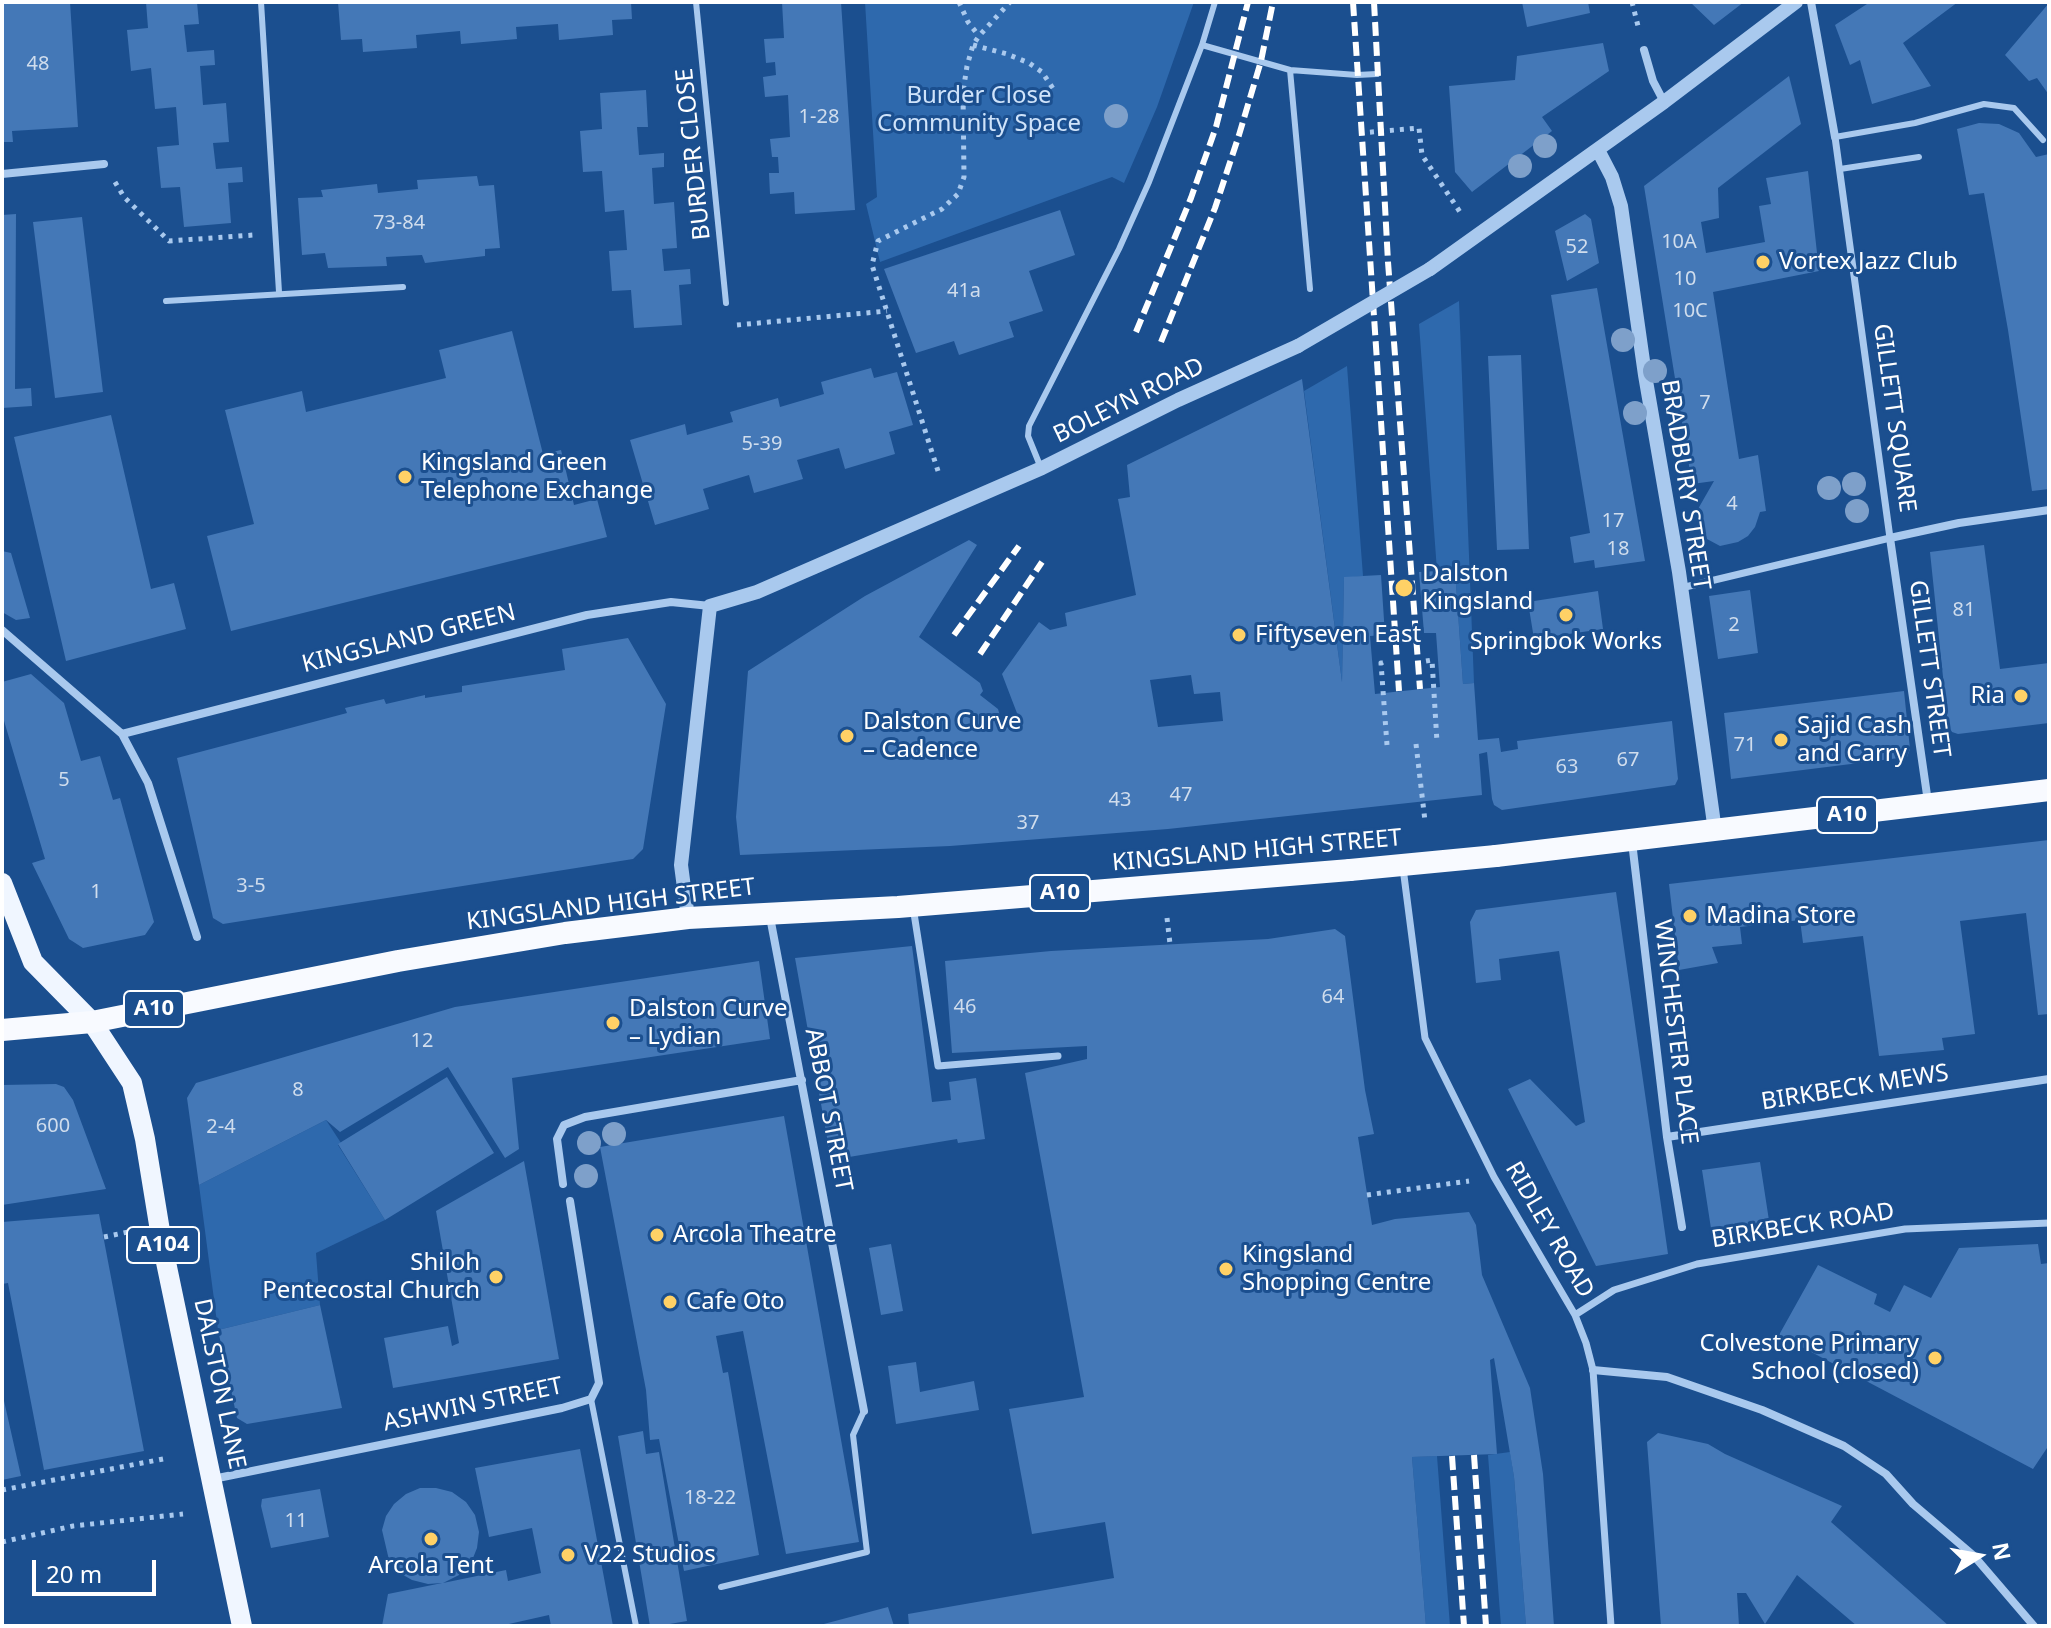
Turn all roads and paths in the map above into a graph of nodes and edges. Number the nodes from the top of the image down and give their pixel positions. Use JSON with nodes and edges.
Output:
{"nodes":[{"id":1,"x":261,"y":2,"type":"edge"},
{"id":2,"x":696,"y":2,"type":"edge"},
{"id":3,"x":959,"y":2,"type":"edge"},
{"id":4,"x":1010,"y":2,"type":"edge"},
{"id":5,"x":1215,"y":2,"type":"edge"},
{"id":6,"x":1796,"y":2,"type":"edge"},
{"id":7,"x":1811,"y":2,"type":"edge"},
{"id":8,"x":979,"y":36,"type":"junction"},
{"id":9,"x":973,"y":45,"type":"junction"},
{"id":10,"x":1202,"y":45,"type":"junction"},
{"id":11,"x":1644,"y":50,"type":"dead end"},
{"id":12,"x":1290,"y":70,"type":"junction"},
{"id":13,"x":1377,"y":74,"type":"dead end"},
{"id":14,"x":1054,"y":90,"type":"dead end"},
{"id":15,"x":1664,"y":102,"type":"junction"},
{"id":16,"x":1360,"y":133,"type":"dead end"},
{"id":17,"x":1835,"y":137,"type":"junction"},
{"id":18,"x":2043,"y":140,"type":"dead end"},
{"id":19,"x":1598,"y":150,"type":"junction"},
{"id":20,"x":1919,"y":157,"type":"dead end"},
{"id":21,"x":104,"y":164,"type":"joint"},
{"id":22,"x":1840,"y":169,"type":"junction"},
{"id":23,"x":2,"y":174,"type":"edge"},
{"id":24,"x":1461,"y":214,"type":"dead end"},
{"id":25,"x":275,"y":233,"type":"junction"},
{"id":26,"x":403,"y":287,"type":"dead end"},
{"id":27,"x":1310,"y":289,"type":"dead end"},
{"id":28,"x":279,"y":292,"type":"junction"},
{"id":29,"x":166,"y":301,"type":"dead end"},
{"id":30,"x":726,"y":303,"type":"joint"},
{"id":31,"x":887,"y":311,"type":"junction"},
{"id":32,"x":1042,"y":468,"type":"junction"},
{"id":33,"x":938,"y":471,"type":"dead end"},
{"id":34,"x":2049,"y":510,"type":"edge"},
{"id":35,"x":1890,"y":538,"type":"junction"},
{"id":36,"x":1681,"y":588,"type":"junction"},
{"id":37,"x":710,"y":606,"type":"junction"},
{"id":38,"x":2,"y":630,"type":"edge"},
{"id":39,"x":1426,"y":661,"type":"dead end"},
{"id":40,"x":1387,"y":663,"type":"dead end"},
{"id":41,"x":122,"y":734,"type":"junction"},
{"id":42,"x":1437,"y":742,"type":"dead end"},
{"id":43,"x":1416,"y":744,"type":"dead end"},
{"id":44,"x":1387,"y":745,"type":"dead end"},
{"id":45,"x":2049,"y":790,"type":"edge"},
{"id":46,"x":1928,"y":805,"type":"junction"},
{"id":47,"x":1425,"y":821,"type":"dead end"},
{"id":48,"x":1715,"y":831,"type":"junction"},
{"id":49,"x":1632,"y":841,"type":"junction"},
{"id":50,"x":1403,"y":866,"type":"junction"},
{"id":51,"x":2,"y":883,"type":"edge"},
{"id":52,"x":913,"y":906,"type":"junction"},
{"id":53,"x":770,"y":912,"type":"junction"},
{"id":54,"x":688,"y":918,"type":"junction"},
{"id":55,"x":1167,"y":918,"type":"dead end"},
{"id":56,"x":197,"y":937,"type":"dead end"},
{"id":57,"x":1170,"y":944,"type":"dead end"},
{"id":58,"x":92,"y":1022,"type":"junction"},
{"id":59,"x":2,"y":1030,"type":"edge"},
{"id":60,"x":1058,"y":1056,"type":"dead end"},
{"id":61,"x":2049,"y":1079,"type":"edge"},
{"id":62,"x":802,"y":1080,"type":"junction"},
{"id":63,"x":1667,"y":1137,"type":"junction"},
{"id":64,"x":1494,"y":1177,"type":"junction"},
{"id":65,"x":563,"y":1184,"type":"dead end"},
{"id":66,"x":1367,"y":1195,"type":"dead end"},
{"id":67,"x":570,"y":1201,"type":"dead end"},
{"id":68,"x":2049,"y":1223,"type":"edge"},
{"id":69,"x":1682,"y":1227,"type":"dead end"},
{"id":70,"x":128,"y":1232,"type":"dead end"},
{"id":71,"x":104,"y":1237,"type":"dead end"},
{"id":72,"x":1575,"y":1315,"type":"junction"},
{"id":73,"x":1593,"y":1370,"type":"junction"},
{"id":74,"x":591,"y":1399,"type":"junction"},
{"id":75,"x":864,"y":1411,"type":"joint"},
{"id":76,"x":168,"y":1458,"type":"dead end"},
{"id":77,"x":212,"y":1479,"type":"junction"},
{"id":78,"x":2,"y":1490,"type":"edge"},
{"id":79,"x":183,"y":1514,"type":"dead end"},
{"id":80,"x":2,"y":1542,"type":"edge"},
{"id":81,"x":721,"y":1587,"type":"dead end"},
{"id":82,"x":242,"y":1626,"type":"edge"},
{"id":83,"x":636,"y":1626,"type":"edge"},
{"id":84,"x":1611,"y":1626,"type":"edge"},
{"id":85,"x":2034,"y":1626,"type":"edge"}],
"edges":[{"from":1,"to":25,"type":"lane"},
{"from":2,"to":30,"type":"lane","name":"BURDER CLOSE"},
{"from":3,"to":8,"type":"path"},
{"from":4,"to":8,"type":"path"},
{"from":5,"to":10,"type":"lane"},
{"from":6,"to":15,"type":"street","name":"BOLEYN ROAD"},
{"from":7,"to":17,"type":"street"},
{"from":8,"to":9,"type":"path"},
{"from":9,"to":14,"type":"path"},
{"from":9,"to":31,"type":"path"},
{"from":10,"to":12,"type":"lane"},
{"from":10,"to":32,"type":"lane"},
{"from":11,"to":15,"type":"street"},
{"from":12,"to":13,"type":"lane"},
{"from":12,"to":27,"type":"lane"},
{"from":15,"to":19,"type":"street","name":"BOLEYN ROAD"},
{"from":16,"to":24,"type":"path"},
{"from":17,"to":18,"type":"lane"},
{"from":17,"to":22,"type":"street","name":"GILLETT SQUARE"},
{"from":19,"to":32,"type":"street","name":"BOLEYN ROAD","bridge":true},
{"from":19,"to":36,"type":"street","name":"BRADBURY STREET"},
{"from":20,"to":22,"type":"lane"},
{"from":21,"to":23,"type":"street"},
{"from":21,"to":25,"type":"path"},
{"from":22,"to":35,"type":"street","name":"GILLETT SQUARE"},
{"from":25,"to":28,"type":"lane"},
{"from":26,"to":28,"type":"lane"},
{"from":28,"to":29,"type":"lane"},
{"from":30,"to":31,"type":"path"},
{"from":31,"to":33,"type":"path"},
{"from":32,"to":37,"type":"street","name":"BOLEYN ROAD"},
{"from":34,"to":35,"type":"street"},
{"from":35,"to":36,"type":"street","name":"GILLETT SQUARE"},
{"from":35,"to":46,"type":"street","name":"GILLETT STREET"},
{"from":36,"to":48,"type":"street","name":"BRADBURY STREET"},
{"from":37,"to":41,"type":"street","name":"KINGSLAND GREEN"},
{"from":37,"to":54,"type":"street"},
{"from":38,"to":41,"type":"street"},
{"from":39,"to":42,"type":"path"},
{"from":40,"to":44,"type":"path"},
{"from":41,"to":56,"type":"street"},
{"from":43,"to":47,"type":"path"},
{"from":45,"to":46,"type":"highway","name":"KINGSLAND HIGH STREET","number":"A10"},
{"from":46,"to":48,"type":"highway","name":"KINGSLAND HIGH STREET","number":"A10"},
{"from":48,"to":49,"type":"highway","name":"KINGSLAND HIGH STREET","number":"A10"},
{"from":49,"to":50,"type":"highway","name":"KINGSLAND HIGH STREET","number":"A10","bridge":true},
{"from":49,"to":63,"type":"street","name":"WINCHESTER PLACE"},
{"from":50,"to":52,"type":"highway","name":"KINGSLAND HIGH STREET","number":"A10","bridge":true},
{"from":50,"to":64,"type":"street","name":"RIDLEY ROAD"},
{"from":51,"to":58,"type":"main road","number":"A104"},
{"from":52,"to":53,"type":"highway","name":"KINGSLAND HIGH STREET","number":"A10"},
{"from":52,"to":60,"type":"street"},
{"from":53,"to":54,"type":"highway","name":"KINGSLAND HIGH STREET","number":"A10"},
{"from":53,"to":62,"type":"street","name":"ABBOT STREET"},
{"from":54,"to":58,"type":"highway","name":"KINGSLAND HIGH STREET","number":"A10"},
{"from":55,"to":57,"type":"path"},
{"from":58,"to":59,"type":"highway","number":"A10"},
{"from":58,"to":77,"type":"main road","name":"DALSTON LANE","number":"A104"},
{"from":61,"to":63,"type":"street","name":"BIRKBECK MEWS"},
{"from":62,"to":65,"type":"street"},
{"from":62,"to":75,"type":"street","name":"ABBOT STREET"},
{"from":63,"to":69,"type":"street","name":"WINCHESTER PLACE"},
{"from":64,"to":66,"type":"path"},
{"from":64,"to":72,"type":"street","name":"RIDLEY ROAD"},
{"from":67,"to":74,"type":"street","name":"ASHWIN STREET"},
{"from":68,"to":72,"type":"street","name":"BIRKBECK ROAD"},
{"from":70,"to":71,"type":"path"},
{"from":72,"to":73,"type":"street","name":"RIDLEY ROAD"},
{"from":73,"to":84,"type":"street","name":"RIDLEY ROAD"},
{"from":73,"to":85,"type":"street"},
{"from":74,"to":77,"type":"street","name":"ASHWIN STREET"},
{"from":74,"to":83,"type":"lane"},
{"from":75,"to":81,"type":"lane"},
{"from":76,"to":78,"type":"path"},
{"from":77,"to":82,"type":"main road","name":"DALSTON LANE","number":"A104"},
{"from":79,"to":80,"type":"path"}]}
